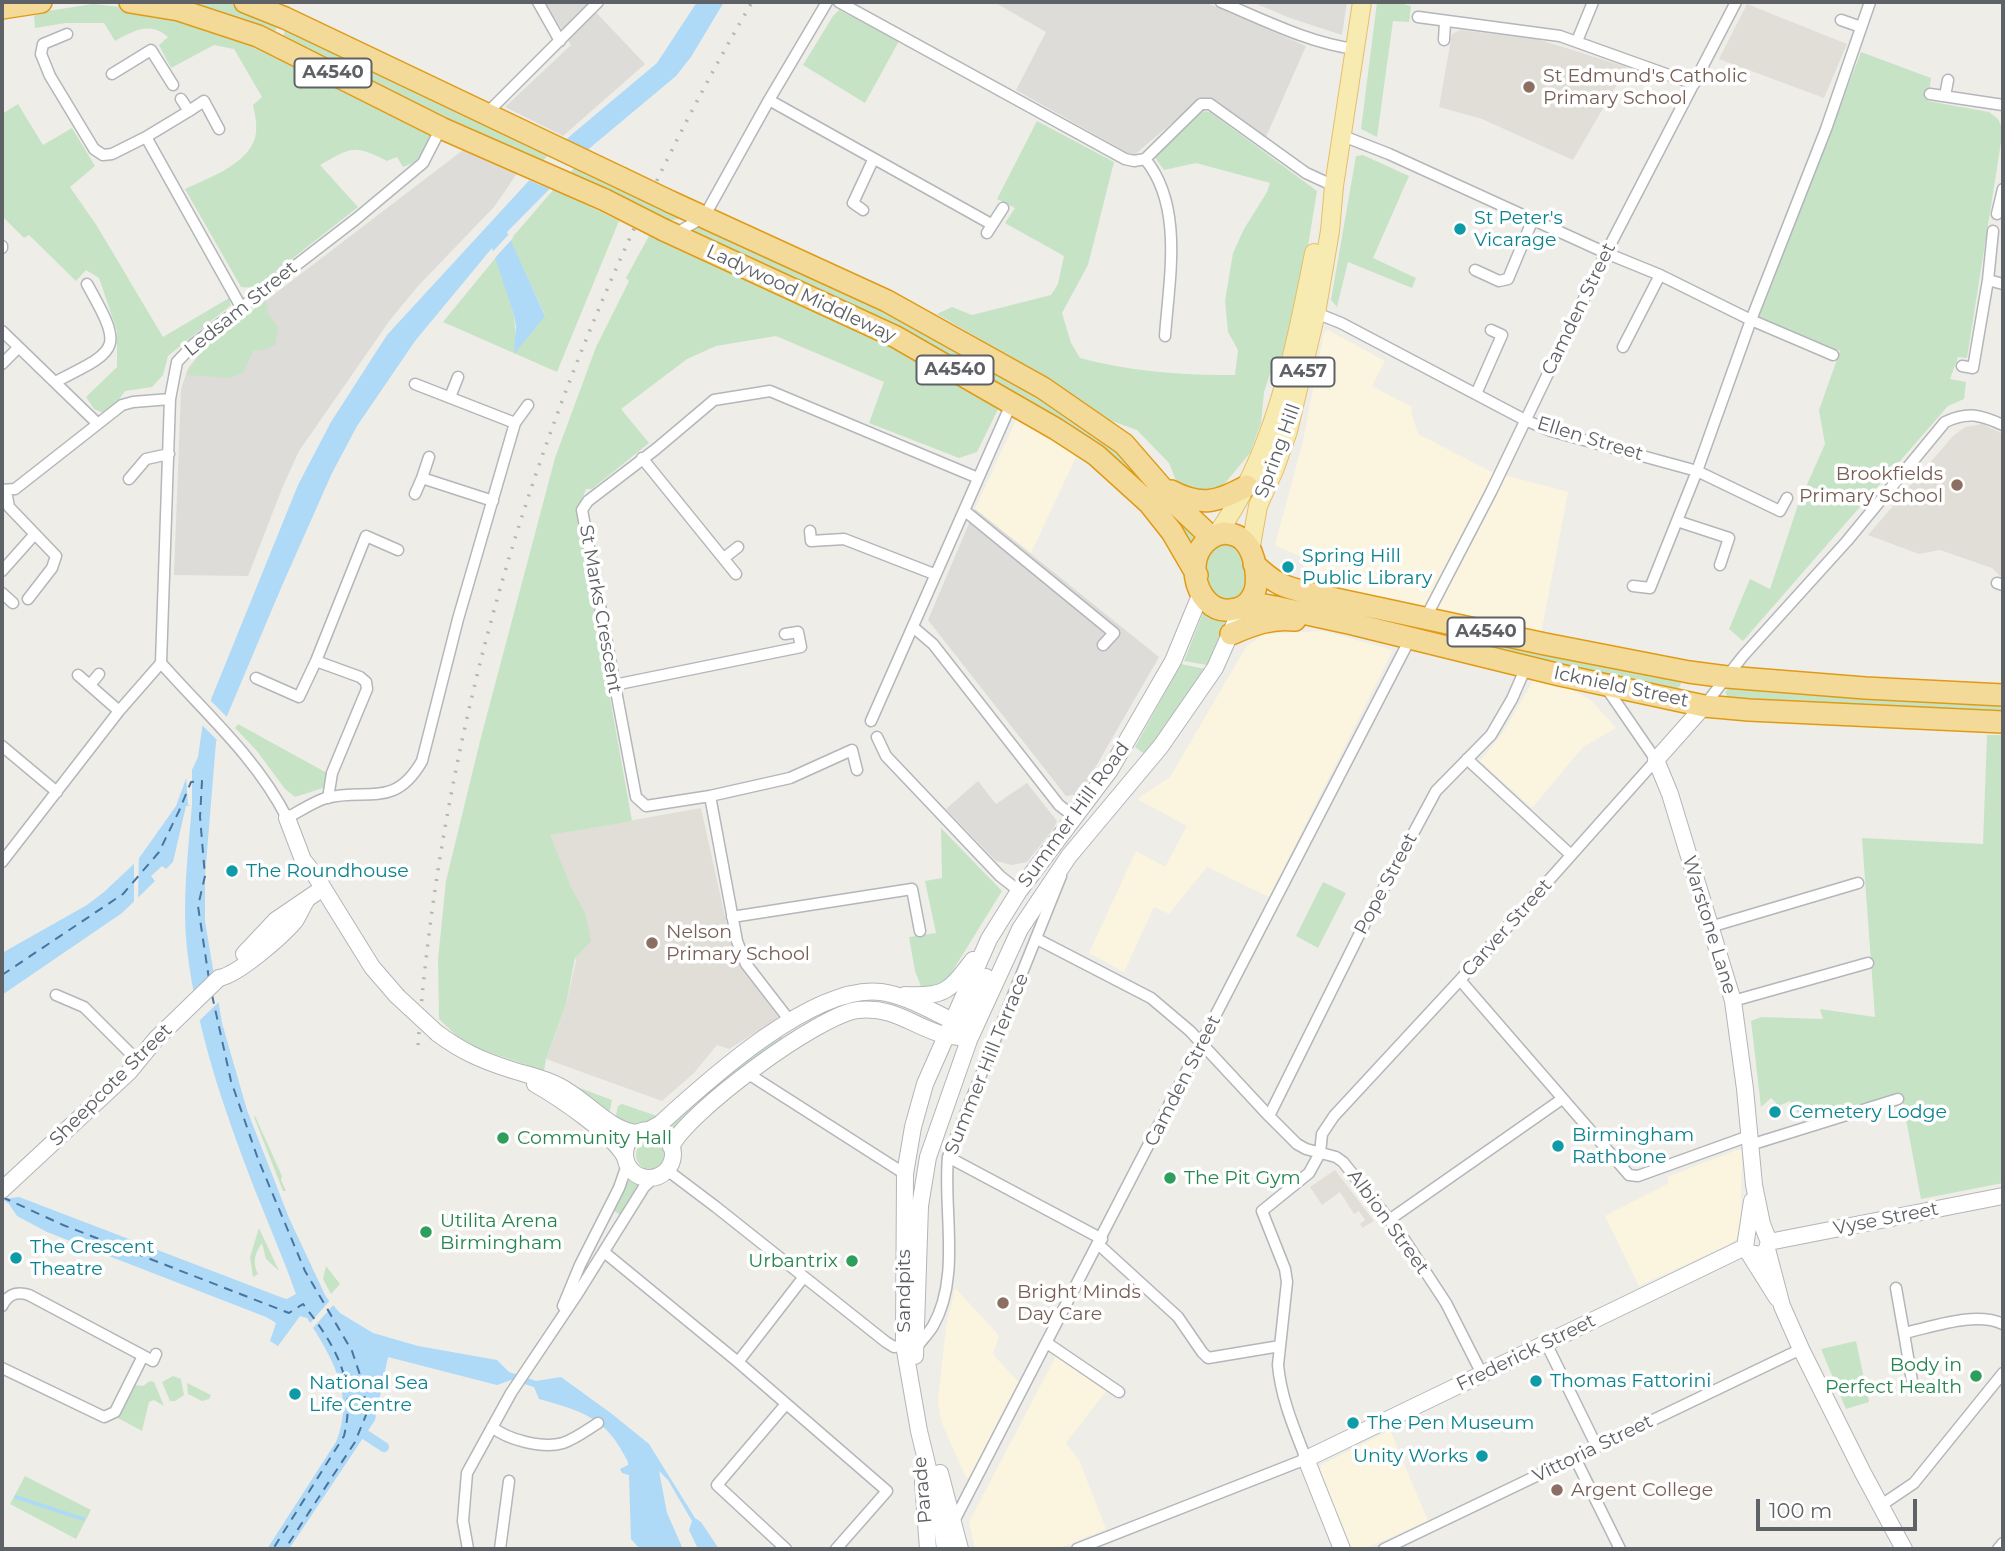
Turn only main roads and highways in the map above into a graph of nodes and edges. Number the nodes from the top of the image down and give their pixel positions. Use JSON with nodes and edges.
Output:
{"nodes":[{"id":1,"x":41,"y":2,"type":"edge"},
{"id":2,"x":130,"y":2,"type":"edge"},
{"id":3,"x":245,"y":2,"type":"edge"},
{"id":4,"x":1362,"y":2,"type":"edge"},
{"id":5,"x":2,"y":8,"type":"edge"},
{"id":6,"x":285,"y":18,"type":"junction"},
{"id":7,"x":275,"y":44,"type":"junction"},
{"id":8,"x":1334,"y":186,"type":"junction"},
{"id":9,"x":1160,"y":485,"type":"junction"},
{"id":10,"x":1247,"y":486,"type":"junction"},
{"id":11,"x":1214,"y":535,"type":"junction"},
{"id":12,"x":1252,"y":558,"type":"junction"},
{"id":13,"x":1199,"y":584,"type":"junction"},
{"id":14,"x":1243,"y":607,"type":"junction"},
{"id":15,"x":1353,"y":624,"type":"junction"},
{"id":16,"x":1231,"y":634,"type":"road end"},
{"id":17,"x":2003,"y":695,"type":"edge"},
{"id":18,"x":2003,"y":722,"type":"edge"}],
"edges":[{"from":1,"to":5,"type":"highway"},
{"from":2,"to":7,"type":"highway","number":"A4540"},
{"from":3,"to":6,"type":"highway","number":"A4540"},
{"from":4,"to":8,"type":"main road","name":"Spring Hill","number":"A457"},
{"from":6,"to":7,"type":"highway"},
{"from":6,"to":9,"type":"highway","name":"Ladywood Middleway","number":"A4540","bridge":true},
{"from":7,"to":13,"type":"highway","name":"Ladywood Middleway","number":"A4540","bridge":true},
{"from":8,"to":10,"type":"main road","name":"Spring Hill","number":"A457"},
{"from":8,"to":12,"type":"main road","name":"Spring Hill","number":"A457"},
{"from":9,"to":10,"type":"highway","number":"A4540"},
{"from":9,"to":11,"type":"highway","name":"Ladywood Middleway","number":"A4540"},
{"from":10,"to":11,"type":"main road","name":"Spring Hill","number":"A457"},
{"from":11,"to":12,"type":"highway","number":"A4540"},
{"from":11,"to":13,"type":"highway","name":"Spring Hill"},
{"from":12,"to":14,"type":"highway","name":"Spring Hill"},
{"from":12,"to":17,"type":"highway","name":"Icknield Street","number":"A4540"},
{"from":13,"to":14,"type":"highway","number":"A4540"},
{"from":14,"to":15,"type":"highway","name":"Icknield Street","number":"A4540"},
{"from":15,"to":16,"type":"highway","number":"A4540"},
{"from":15,"to":18,"type":"highway","name":"Icknield Street","number":"A4540"}]}
